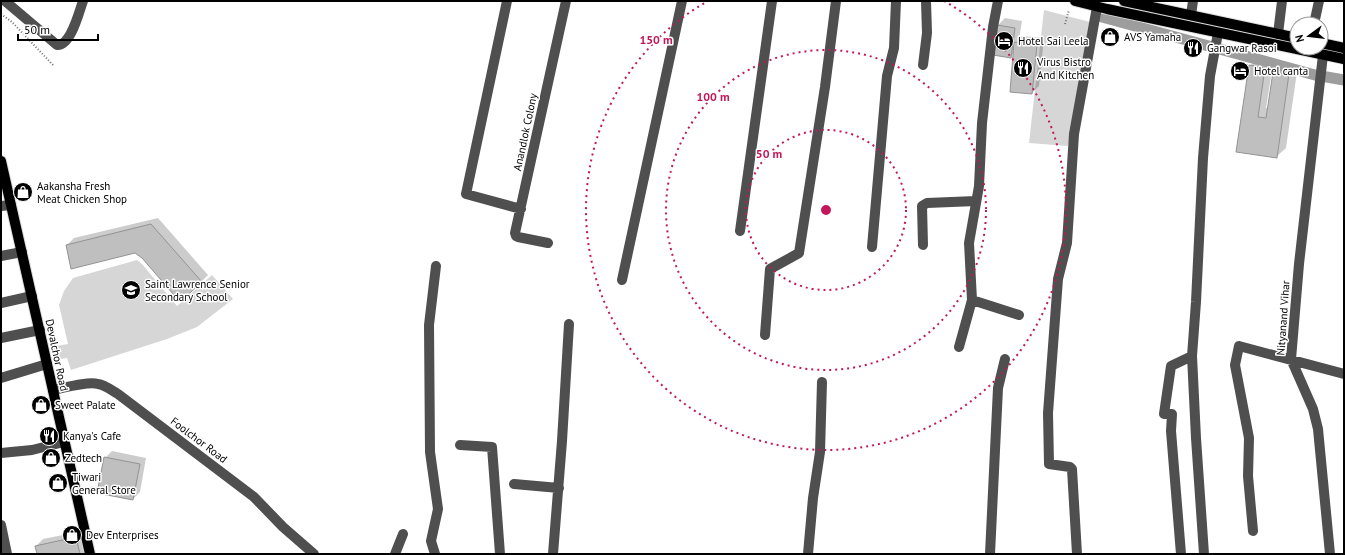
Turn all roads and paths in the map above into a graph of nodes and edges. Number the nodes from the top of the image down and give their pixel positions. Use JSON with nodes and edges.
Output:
{"nodes":[{"id":1,"x":5,"y":1,"type":"edge"},
{"id":2,"x":83,"y":1,"type":"edge"},
{"id":3,"x":507,"y":1,"type":"edge"},
{"id":4,"x":566,"y":1,"type":"edge"},
{"id":5,"x":682,"y":1,"type":"edge"},
{"id":6,"x":772,"y":1,"type":"edge"},
{"id":7,"x":836,"y":1,"type":"edge"},
{"id":8,"x":896,"y":1,"type":"edge"},
{"id":9,"x":926,"y":1,"type":"edge"},
{"id":10,"x":998,"y":1,"type":"edge"},
{"id":11,"x":1124,"y":1,"type":"edge"},
{"id":12,"x":1193,"y":1,"type":"edge"},
{"id":13,"x":1282,"y":1,"type":"edge"},
{"id":14,"x":1319,"y":1,"type":"edge"},
{"id":15,"x":1073,"y":4,"type":"edge"},
{"id":16,"x":1097,"y":7,"type":"junction"},
{"id":17,"x":1,"y":14,"type":"edge"},
{"id":18,"x":1191,"y":15,"type":"junction"},
{"id":19,"x":1316,"y":16,"type":"edge"},
{"id":20,"x":1065,"y":24,"type":"dead end"},
{"id":21,"x":1218,"y":33,"type":"junction"},
{"id":22,"x":1278,"y":34,"type":"junction"},
{"id":23,"x":1289,"y":36,"type":"edge"},
{"id":24,"x":1329,"y":45,"type":"edge"},
{"id":25,"x":1289,"y":48,"type":"edge"},
{"id":26,"x":1344,"y":48,"type":"edge"},
{"id":27,"x":1323,"y":56,"type":"edge"},
{"id":28,"x":1328,"y":56,"type":"edge"},
{"id":29,"x":1344,"y":59,"type":"edge"},
{"id":30,"x":53,"y":65,"type":"dead end"},
{"id":31,"x":923,"y":65,"type":"dead end"},
{"id":32,"x":1,"y":161,"type":"edge"},
{"id":33,"x":976,"y":201,"type":"junction"},
{"id":34,"x":6,"y":205,"type":"edge"},
{"id":35,"x":521,"y":208,"type":"junction"},
{"id":36,"x":740,"y":232,"type":"dead end"},
{"id":37,"x":548,"y":243,"type":"dead end"},
{"id":38,"x":923,"y":245,"type":"dead end"},
{"id":39,"x":872,"y":247,"type":"dead end"},
{"id":40,"x":22,"y":252,"type":"junction"},
{"id":41,"x":1,"y":256,"type":"edge"},
{"id":42,"x":436,"y":266,"type":"dead end"},
{"id":43,"x":622,"y":280,"type":"dead end"},
{"id":44,"x":32,"y":296,"type":"junction"},
{"id":45,"x":972,"y":300,"type":"junction"},
{"id":46,"x":1,"y":303,"type":"edge"},
{"id":47,"x":1019,"y":315,"type":"dead end"},
{"id":48,"x":569,"y":324,"type":"dead end"},
{"id":49,"x":40,"y":330,"type":"junction"},
{"id":50,"x":765,"y":335,"type":"dead end"},
{"id":51,"x":1,"y":338,"type":"edge"},
{"id":52,"x":959,"y":347,"type":"dead end"},
{"id":53,"x":1192,"y":356,"type":"junction"},
{"id":54,"x":1005,"y":359,"type":"dead end"},
{"id":55,"x":1291,"y":359,"type":"junction"},
{"id":56,"x":47,"y":364,"type":"junction"},
{"id":57,"x":1344,"y":374,"type":"edge"},
{"id":58,"x":1,"y":378,"type":"edge"},
{"id":59,"x":822,"y":382,"type":"dead end"},
{"id":60,"x":53,"y":390,"type":"junction"},
{"id":61,"x":64,"y":442,"type":"junction"},
{"id":62,"x":460,"y":445,"type":"dead end"},
{"id":63,"x":1,"y":453,"type":"edge"},
{"id":64,"x":514,"y":484,"type":"dead end"},
{"id":65,"x":559,"y":488,"type":"junction"},
{"id":66,"x":1,"y":525,"type":"edge"},
{"id":67,"x":1254,"y":531,"type":"dead end"},
{"id":68,"x":403,"y":534,"type":"dead end"},
{"id":69,"x":7,"y":554,"type":"edge"},
{"id":70,"x":90,"y":554,"type":"edge"},
{"id":71,"x":314,"y":554,"type":"edge"},
{"id":72,"x":395,"y":554,"type":"edge"},
{"id":73,"x":435,"y":554,"type":"edge"},
{"id":74,"x":500,"y":554,"type":"edge"},
{"id":75,"x":552,"y":554,"type":"edge"},
{"id":76,"x":808,"y":554,"type":"edge"},
{"id":77,"x":990,"y":554,"type":"edge"},
{"id":78,"x":1077,"y":554,"type":"edge"},
{"id":79,"x":1181,"y":554,"type":"edge"},
{"id":80,"x":1204,"y":554,"type":"edge"},
{"id":81,"x":1330,"y":554,"type":"edge"}],
"edges":[{"from":1,"to":2,"type":"street"},
{"from":3,"to":35,"type":"street"},
{"from":4,"to":35,"type":"street","name":"Anandlok Colony"},
{"from":5,"to":43,"type":"street"},
{"from":6,"to":36,"type":"street"},
{"from":7,"to":50,"type":"street"},
{"from":8,"to":39,"type":"street"},
{"from":9,"to":31,"type":"street"},
{"from":10,"to":33,"type":"street"},
{"from":11,"to":18,"type":"main road"},
{"from":12,"to":18,"type":"street"},
{"from":13,"to":22,"type":"street"},
{"from":14,"to":19,"type":"street"},
{"from":15,"to":16,"type":"main road"},
{"from":15,"to":20,"type":"path"},
{"from":16,"to":21,"type":"main road"},
{"from":16,"to":78,"type":"street"},
{"from":17,"to":30,"type":"path"},
{"from":18,"to":22,"type":"main road"},
{"from":21,"to":25,"type":"main road"},
{"from":21,"to":53,"type":"street"},
{"from":22,"to":23,"type":"main road"},
{"from":24,"to":26,"type":"main road"},
{"from":27,"to":55,"type":"street","name":"Nityanand Vihar"},
{"from":28,"to":29,"type":"main road"},
{"from":32,"to":34,"type":"main road","name":"Devalchor Road"},
{"from":33,"to":38,"type":"street"},
{"from":33,"to":45,"type":"street"},
{"from":34,"to":40,"type":"main road","name":"Devalchor Road"},
{"from":35,"to":37,"type":"street","name":"Anandlok Colony"},
{"from":40,"to":41,"type":"street"},
{"from":40,"to":44,"type":"main road","name":"Devalchor Road"},
{"from":42,"to":73,"type":"street"},
{"from":44,"to":46,"type":"street"},
{"from":44,"to":49,"type":"main road","name":"Devalchor Road"},
{"from":45,"to":47,"type":"street"},
{"from":45,"to":52,"type":"street"},
{"from":48,"to":65,"type":"street"},
{"from":49,"to":51,"type":"street"},
{"from":49,"to":56,"type":"main road","name":"Devalchor Road"},
{"from":53,"to":79,"type":"street"},
{"from":53,"to":80,"type":"street"},
{"from":54,"to":77,"type":"street"},
{"from":55,"to":57,"type":"street"},
{"from":55,"to":67,"type":"street"},
{"from":55,"to":81,"type":"street","name":"Nityanand Vihar"},
{"from":56,"to":58,"type":"street"},
{"from":56,"to":60,"type":"main road","name":"Devalchor Road"},
{"from":59,"to":76,"type":"street"},
{"from":60,"to":61,"type":"main road","name":"Devalchor Road"},
{"from":60,"to":71,"type":"street","name":"Foolchor Road"},
{"from":61,"to":63,"type":"street"},
{"from":61,"to":70,"type":"main road","name":"Devalchor Road"},
{"from":62,"to":74,"type":"street"},
{"from":64,"to":65,"type":"street"},
{"from":65,"to":75,"type":"street"},
{"from":66,"to":69,"type":"street"},
{"from":68,"to":72,"type":"street"}]}
